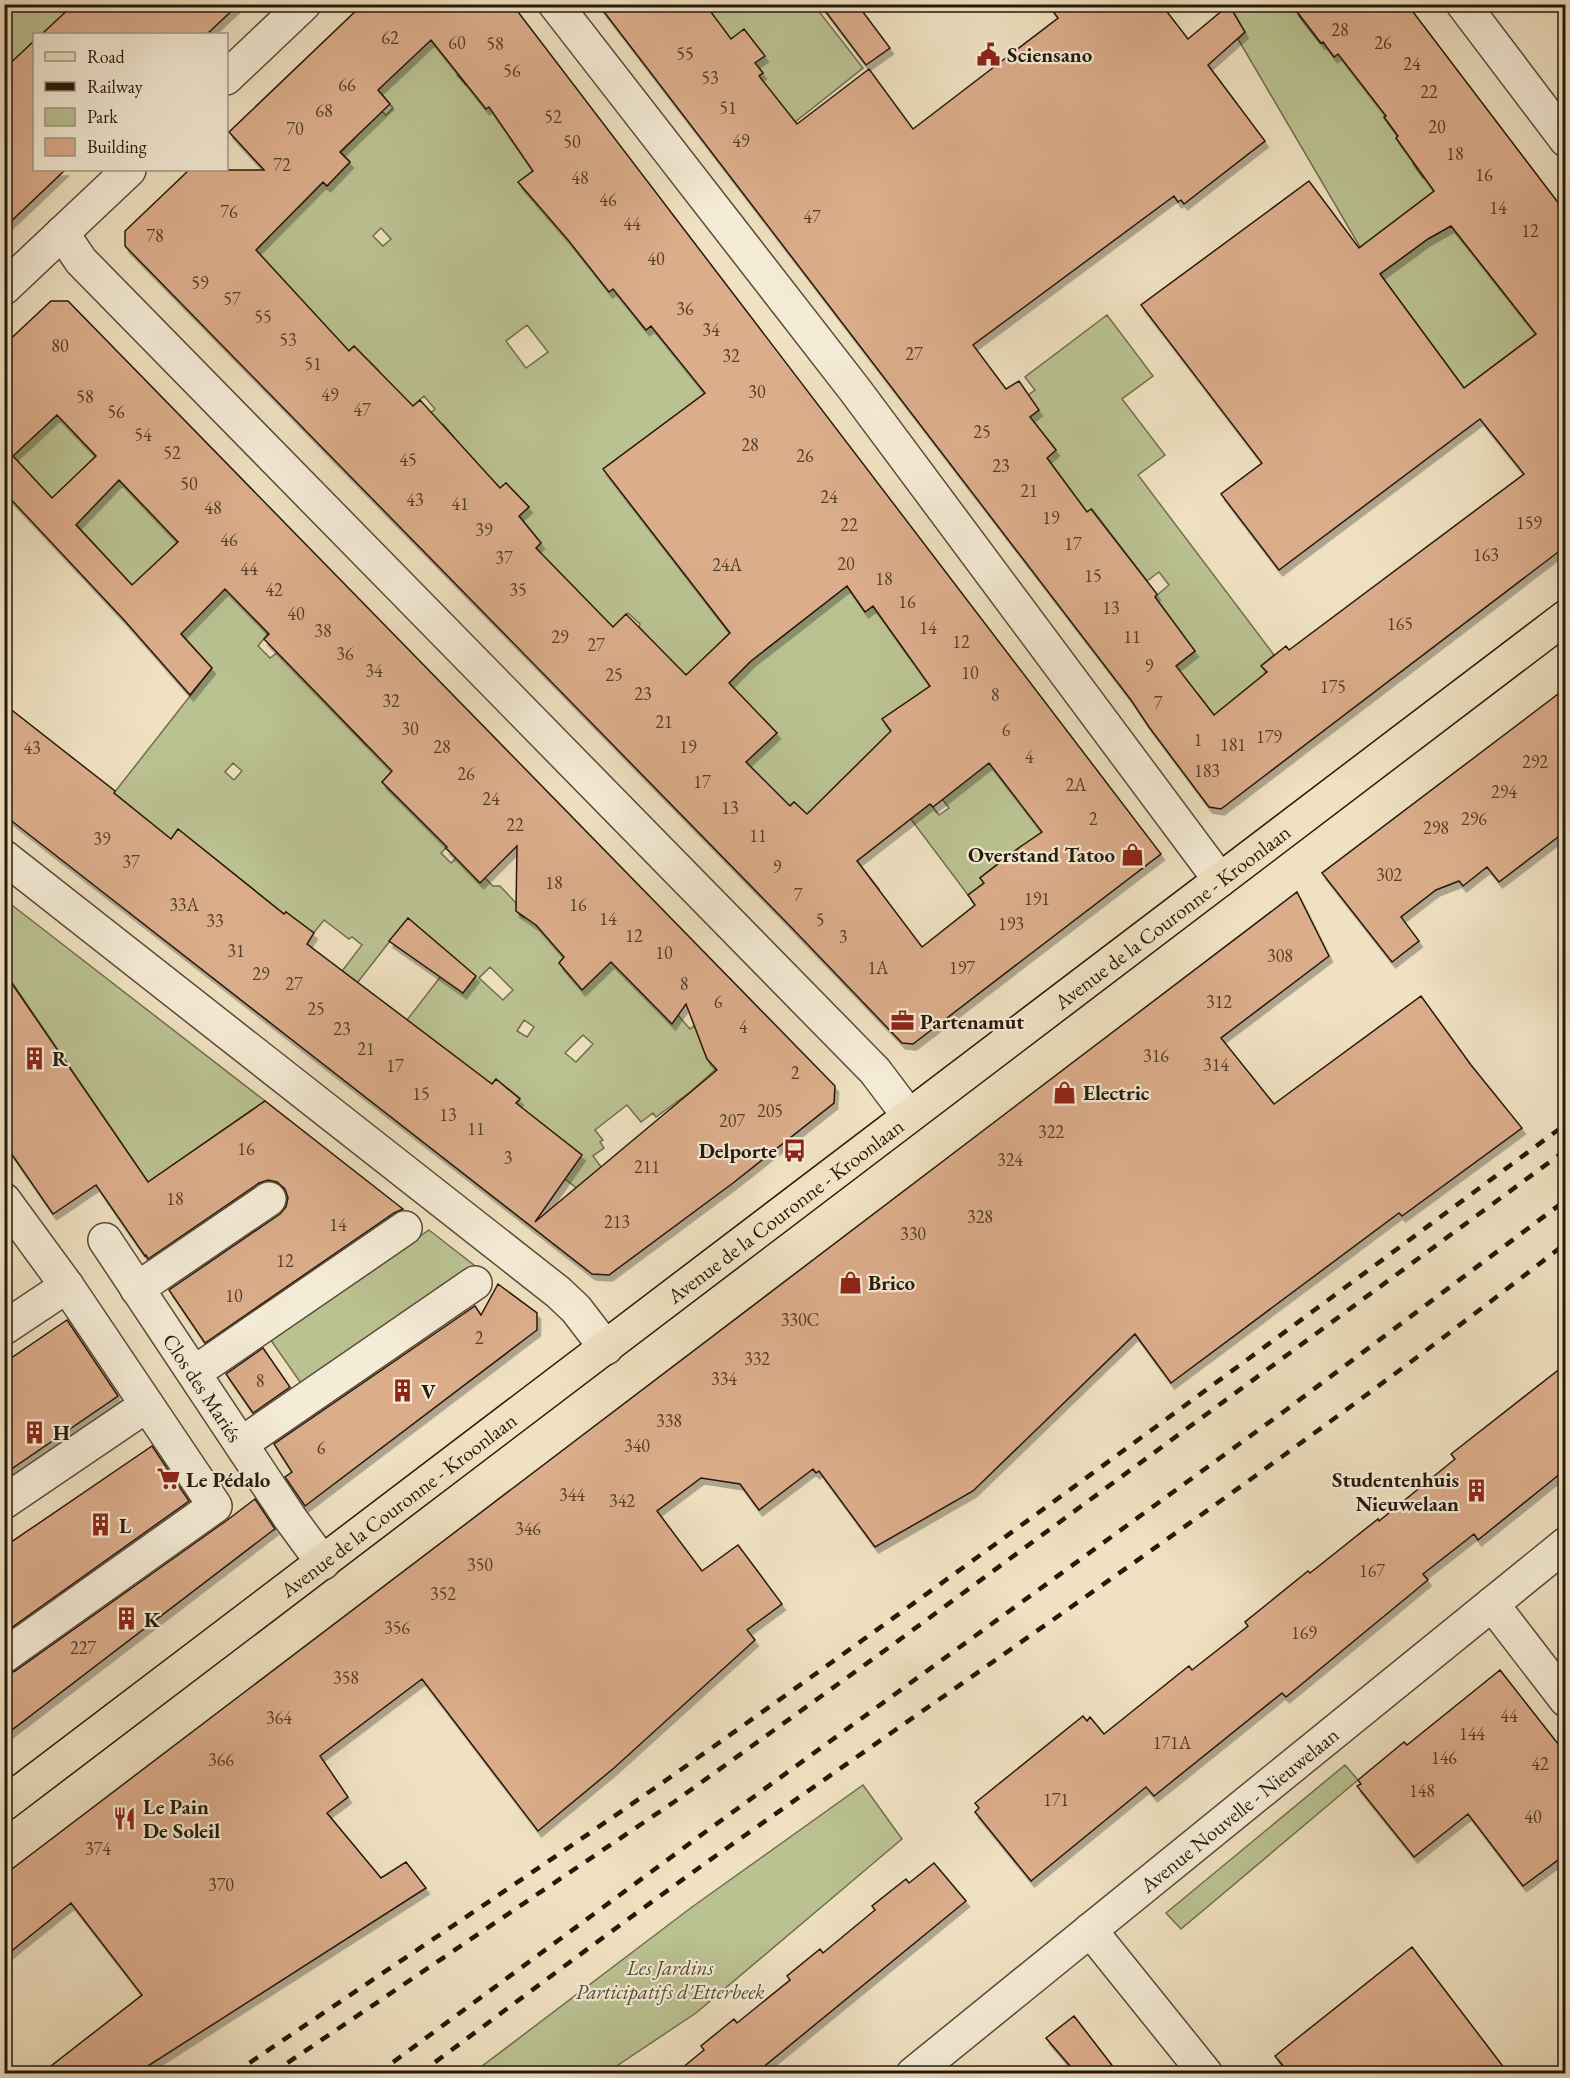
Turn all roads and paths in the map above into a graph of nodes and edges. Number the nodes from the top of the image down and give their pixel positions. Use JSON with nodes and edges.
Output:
{"nodes":[{"id":1,"x":304,"y":4,"type":"edge"},
{"id":2,"x":555,"y":4,"type":"edge"},
{"id":3,"x":1462,"y":4,"type":"edge"},
{"id":4,"x":228,"y":76,"type":"edge"},
{"id":5,"x":1566,"y":140,"type":"edge"},
{"id":6,"x":128,"y":171,"type":"edge"},
{"id":7,"x":62,"y":233,"type":"junction"},
{"id":8,"x":4,"y":288,"type":"edge"},
{"id":9,"x":1566,"y":617,"type":"edge"},
{"id":10,"x":4,"y":857,"type":"edge"},
{"id":11,"x":1220,"y":880,"type":"junction"},
{"id":12,"x":909,"y":1116,"type":"junction"},
{"id":13,"x":269,"y":1199,"type":"dead end"},
{"id":14,"x":4,"y":1200,"type":"edge"},
{"id":15,"x":405,"y":1228,"type":"dead end"},
{"id":16,"x":105,"y":1240,"type":"dead end"},
{"id":17,"x":475,"y":1283,"type":"dead end"},
{"id":18,"x":67,"y":1286,"type":"junction"},
{"id":19,"x":137,"y":1289,"type":"junction"},
{"id":20,"x":4,"y":1328,"type":"edge"},
{"id":21,"x":606,"y":1348,"type":"junction"},
{"id":22,"x":194,"y":1373,"type":"junction"},
{"id":23,"x":147,"y":1406,"type":"junction"},
{"id":24,"x":241,"y":1444,"type":"junction"},
{"id":25,"x":4,"y":1502,"type":"edge"},
{"id":26,"x":1566,"y":1544,"type":"edge"},
{"id":27,"x":323,"y":1563,"type":"junction"},
{"id":28,"x":1492,"y":1604,"type":"junction"},
{"id":29,"x":4,"y":1656,"type":"edge"},
{"id":30,"x":1566,"y":1700,"type":"edge"},
{"id":31,"x":4,"y":1804,"type":"edge"},
{"id":32,"x":1090,"y":1930,"type":"junction"},
{"id":33,"x":913,"y":2073,"type":"edge"},
{"id":34,"x":1206,"y":2073,"type":"edge"}],
"edges":[{"from":1,"to":4,"type":"street"},
{"from":2,"to":11,"type":"street"},
{"from":3,"to":5,"type":"street"},
{"from":6,"to":7,"type":"street"},
{"from":7,"to":8,"type":"street"},
{"from":7,"to":12,"type":"street"},
{"from":9,"to":11,"type":"main road","name":"Avenue de la Couronne - Kroonlaan"},
{"from":10,"to":21,"type":"street"},
{"from":11,"to":12,"type":"main road","name":"Avenue de la Couronne - Kroonlaan"},
{"from":12,"to":21,"type":"main road","name":"Avenue de la Couronne - Kroonlaan"},
{"from":13,"to":19,"type":"street"},
{"from":14,"to":18,"type":"street"},
{"from":15,"to":22,"type":"street"},
{"from":16,"to":19,"type":"street","name":"Clos des Mariés"},
{"from":17,"to":24,"type":"street"},
{"from":18,"to":20,"type":"street"},
{"from":18,"to":23,"type":"street"},
{"from":19,"to":22,"type":"street","name":"Clos des Mariés"},
{"from":21,"to":27,"type":"main road","name":"Avenue de la Couronne - Kroonlaan"},
{"from":22,"to":24,"type":"street","name":"Clos des Mariés"},
{"from":23,"to":25,"type":"street"},
{"from":23,"to":29,"type":"street"},
{"from":24,"to":27,"type":"street","name":"Clos des Mariés"},
{"from":26,"to":28,"type":"street","name":"Avenue Nouvelle - Nieuwelaan"},
{"from":27,"to":31,"type":"main road","name":"Avenue de la Couronne - Kroonlaan"},
{"from":28,"to":30,"type":"street"},
{"from":28,"to":32,"type":"street","name":"Avenue Nouvelle - Nieuwelaan"},
{"from":32,"to":33,"type":"street","name":"Avenue Nouvelle - Nieuwelaan"},
{"from":32,"to":34,"type":"street"}]}
